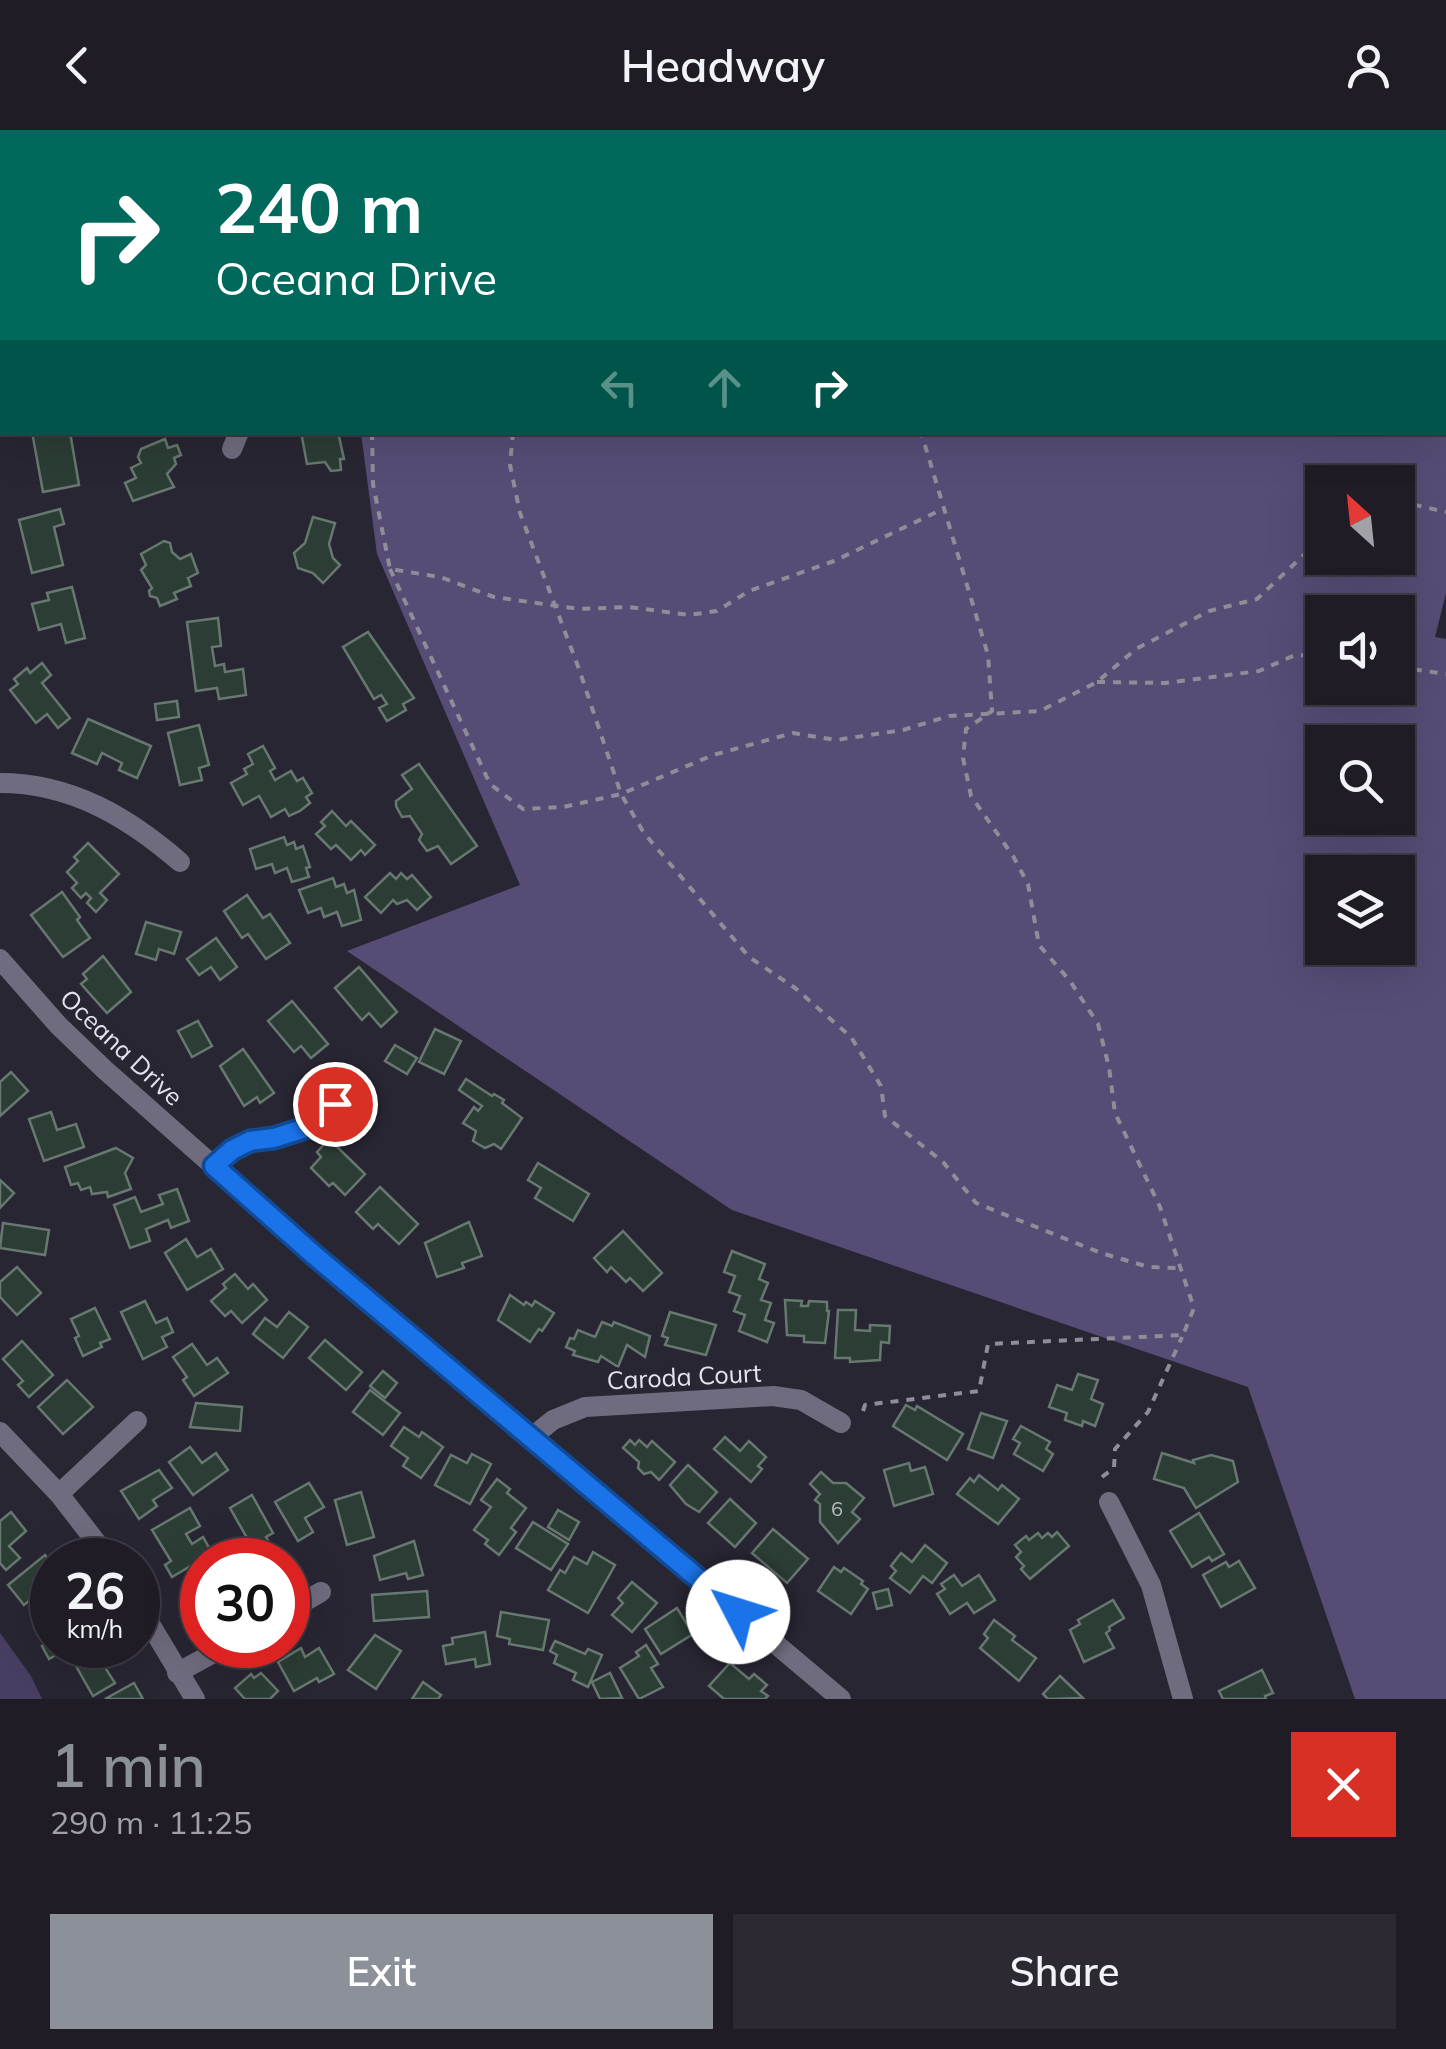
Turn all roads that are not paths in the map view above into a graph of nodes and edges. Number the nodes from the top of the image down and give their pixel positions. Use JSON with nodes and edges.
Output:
{"nodes":[{"id":1,"x":0,"y":784,"type":"edge"},
{"id":2,"x":180,"y":862,"type":"dead end"},
{"id":3,"x":0,"y":959,"type":"edge"},
{"id":4,"x":335,"y":1104,"type":"dead end"},
{"id":5,"x":214,"y":1166,"type":"junction"},
{"id":6,"x":137,"y":1421,"type":"dead end"},
{"id":7,"x":841,"y":1423,"type":"dead end"},
{"id":8,"x":0,"y":1432,"type":"edge"},
{"id":9,"x":532,"y":1437,"type":"junction"},
{"id":10,"x":58,"y":1494,"type":"junction"},
{"id":11,"x":1108,"y":1502,"type":"dead end"},
{"id":12,"x":93,"y":1538,"type":"edge"},
{"id":13,"x":322,"y":1592,"type":"dead end"},
{"id":14,"x":310,"y":1599,"type":"edge"},
{"id":15,"x":160,"y":1642,"type":"edge"},
{"id":16,"x":188,"y":1668,"type":"edge"},
{"id":17,"x":178,"y":1674,"type":"junction"},
{"id":18,"x":828,"y":1695,"type":"edge"},
{"id":19,"x":195,"y":1699,"type":"edge"},
{"id":20,"x":1183,"y":1699,"type":"edge"}],
"edges":[{"from":1,"to":2,"type":"street"},
{"from":3,"to":5,"type":"street","name":"Oceana Drive"},
{"from":4,"to":5,"type":"lane"},
{"from":5,"to":9,"type":"street","name":"Oceana Drive"},
{"from":6,"to":10,"type":"street"},
{"from":7,"to":9,"type":"street","name":"Caroda Court"},
{"from":8,"to":10,"type":"street"},
{"from":9,"to":18,"type":"street","name":"Oceana Drive"},
{"from":10,"to":12,"type":"street"},
{"from":11,"to":20,"type":"street"},
{"from":13,"to":14,"type":"street"},
{"from":15,"to":17,"type":"street"},
{"from":16,"to":17,"type":"street"},
{"from":17,"to":19,"type":"street"}]}
